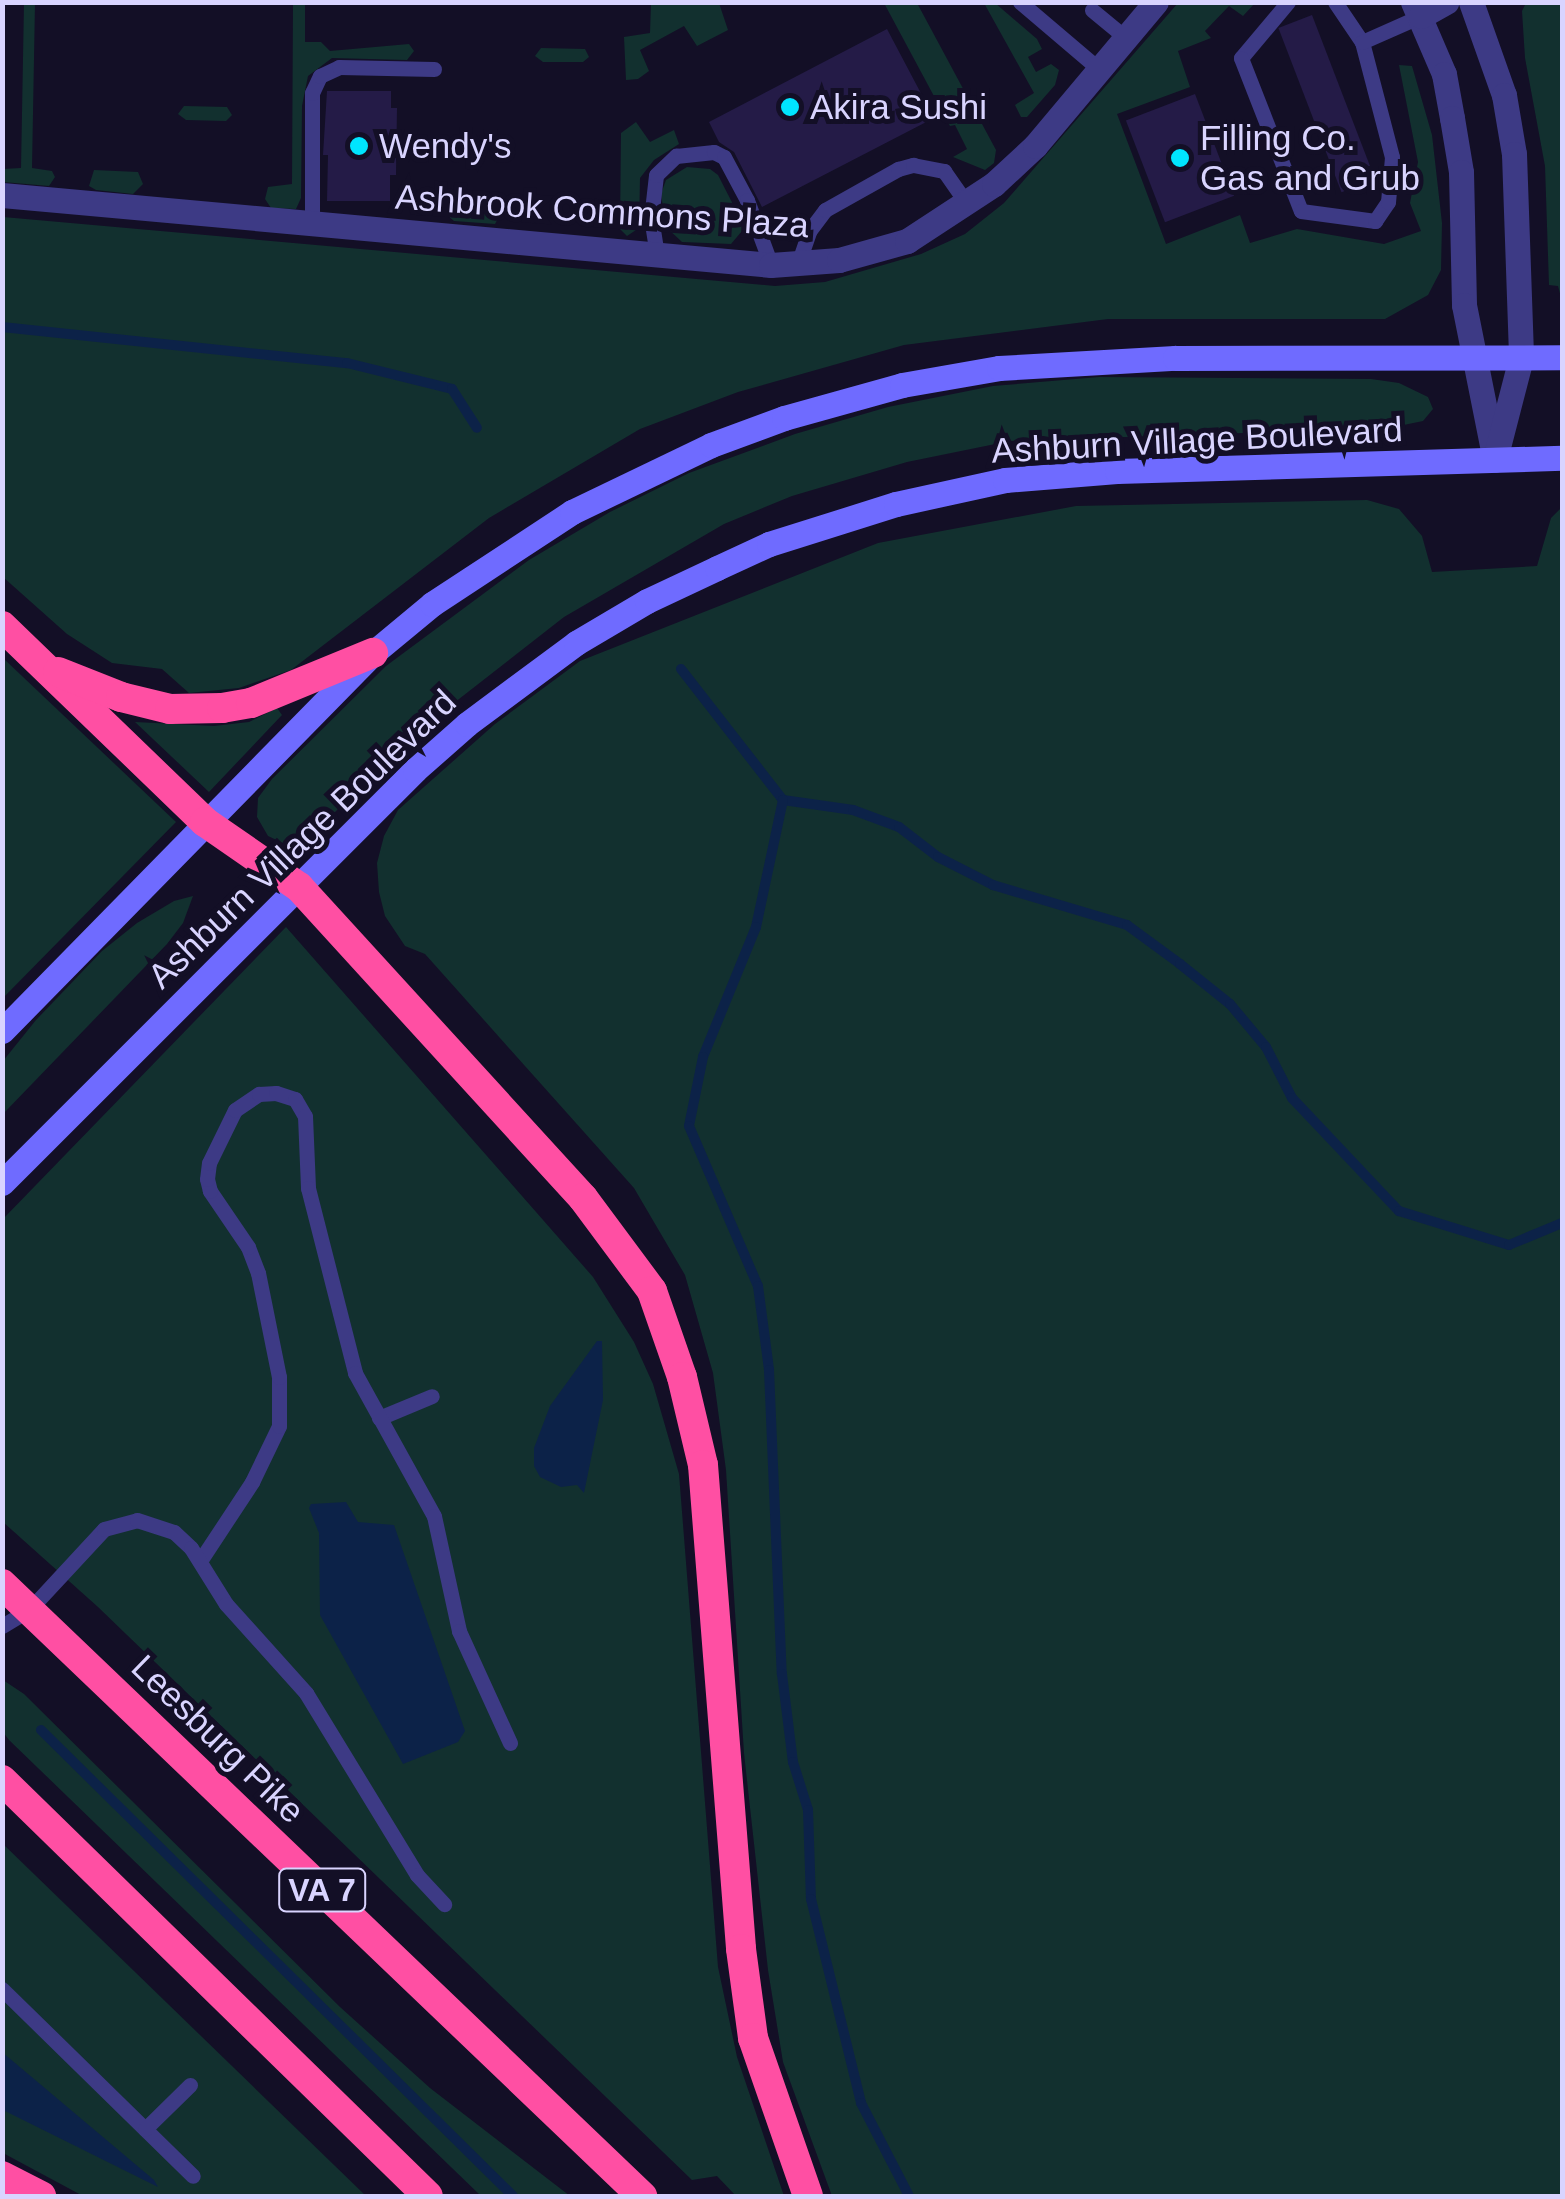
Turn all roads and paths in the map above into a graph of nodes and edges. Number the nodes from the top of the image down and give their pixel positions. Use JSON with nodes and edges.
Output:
{"nodes":[{"id":1,"x":1020,"y":2,"type":"edge"},
{"id":2,"x":1156,"y":2,"type":"edge"},
{"id":3,"x":1288,"y":2,"type":"edge"},
{"id":4,"x":1335,"y":2,"type":"edge"},
{"id":5,"x":1446,"y":2,"type":"edge"},
{"id":6,"x":1471,"y":2,"type":"edge"},
{"id":7,"x":1416,"y":9,"type":"edge"},
{"id":8,"x":1092,"y":10,"type":"dead end"},
{"id":9,"x":1126,"y":38,"type":"junction"},
{"id":10,"x":1362,"y":42,"type":"junction"},
{"id":11,"x":434,"y":69,"type":"dead end"},
{"id":12,"x":1100,"y":70,"type":"junction"},
{"id":13,"x":2,"y":195,"type":"edge"},
{"id":14,"x":967,"y":204,"type":"junction"},
{"id":15,"x":312,"y":223,"type":"junction"},
{"id":16,"x":657,"y":254,"type":"junction"},
{"id":17,"x":784,"y":264,"type":"junction"},
{"id":18,"x":1472,"y":357,"type":"junction"},
{"id":19,"x":1562,"y":357,"type":"edge"},
{"id":20,"x":1521,"y":358,"type":"junction"},
{"id":21,"x":1562,"y":458,"type":"edge"},
{"id":22,"x":1495,"y":460,"type":"junction"},
{"id":23,"x":2,"y":626,"type":"edge"},
{"id":24,"x":373,"y":653,"type":"junction"},
{"id":25,"x":45,"y":667,"type":"junction"},
{"id":26,"x":206,"y":822,"type":"junction"},
{"id":27,"x":299,"y":887,"type":"junction"},
{"id":28,"x":2,"y":1031,"type":"edge"},
{"id":29,"x":2,"y":1183,"type":"edge"},
{"id":30,"x":432,"y":1396,"type":"dead end"},
{"id":31,"x":379,"y":1418,"type":"junction"},
{"id":32,"x":200,"y":1561,"type":"junction"},
{"id":33,"x":2,"y":1584,"type":"edge"},
{"id":34,"x":29,"y":1610,"type":"junction"},
{"id":35,"x":2,"y":1626,"type":"edge"},
{"id":36,"x":510,"y":1743,"type":"dead end"},
{"id":37,"x":2,"y":1780,"type":"edge"},
{"id":38,"x":444,"y":1904,"type":"dead end"},
{"id":39,"x":2,"y":1989,"type":"edge"},
{"id":40,"x":190,"y":2086,"type":"dead end"},
{"id":41,"x":145,"y":2130,"type":"junction"},
{"id":42,"x":2,"y":2176,"type":"edge"},
{"id":43,"x":193,"y":2176,"type":"dead end"},
{"id":44,"x":41,"y":2196,"type":"edge"},
{"id":45,"x":428,"y":2196,"type":"edge"},
{"id":46,"x":642,"y":2196,"type":"edge"},
{"id":47,"x":808,"y":2196,"type":"edge"}],
"edges":[{"from":1,"to":12,"type":"lane"},
{"from":2,"to":9,"type":"street","name":"Ashbrook Commons Plaza"},
{"from":3,"to":10,"type":"lane"},
{"from":4,"to":10,"type":"lane"},
{"from":5,"to":7,"type":"street"},
{"from":6,"to":20,"type":"street"},
{"from":7,"to":10,"type":"lane"},
{"from":7,"to":18,"type":"street"},
{"from":8,"to":9,"type":"lane"},
{"from":9,"to":12,"type":"street","name":"Ashbrook Commons Plaza"},
{"from":11,"to":15,"type":"lane"},
{"from":12,"to":14,"type":"street","name":"Ashbrook Commons Plaza"},
{"from":13,"to":15,"type":"street","name":"Ashbrook Commons Plaza"},
{"from":14,"to":17,"type":"street","name":"Ashbrook Commons Plaza"},
{"from":14,"to":17,"type":"lane"},
{"from":15,"to":16,"type":"street","name":"Ashbrook Commons Plaza"},
{"from":16,"to":17,"type":"street","name":"Ashbrook Commons Plaza"},
{"from":16,"to":17,"type":"lane"},
{"from":18,"to":20,"type":"main road","name":"Ashburn Village Boulevard"},
{"from":18,"to":22,"type":"street"},
{"from":18,"to":24,"type":"main road","name":"Ashburn Village Boulevard"},
{"from":19,"to":20,"type":"main road","name":"Ashburn Village Boulevard"},
{"from":20,"to":22,"type":"street"},
{"from":21,"to":22,"type":"main road","name":"Ashburn Village Boulevard"},
{"from":22,"to":27,"type":"main road","name":"Ashburn Village Boulevard"},
{"from":23,"to":25,"type":"highway"},
{"from":24,"to":25,"type":"highway"},
{"from":24,"to":26,"type":"main road","name":"Ashburn Village Boulevard"},
{"from":25,"to":26,"type":"highway"},
{"from":26,"to":27,"type":"highway"},
{"from":26,"to":28,"type":"main road","name":"Ashburn Village Boulevard"},
{"from":27,"to":29,"type":"main road","name":"Ashburn Village Boulevard"},
{"from":27,"to":47,"type":"highway"},
{"from":30,"to":31,"type":"lane"},
{"from":31,"to":32,"type":"lane"},
{"from":31,"to":36,"type":"lane"},
{"from":32,"to":34,"type":"lane"},
{"from":32,"to":38,"type":"lane"},
{"from":33,"to":34,"type":"highway","name":"Leesburg Pike","number":"VA 7"},
{"from":34,"to":35,"type":"lane"},
{"from":34,"to":46,"type":"highway","name":"Leesburg Pike","number":"VA 7"},
{"from":37,"to":45,"type":"highway"},
{"from":39,"to":41,"type":"lane"},
{"from":40,"to":41,"type":"lane"},
{"from":41,"to":43,"type":"lane"},
{"from":42,"to":44,"type":"highway"}]}
